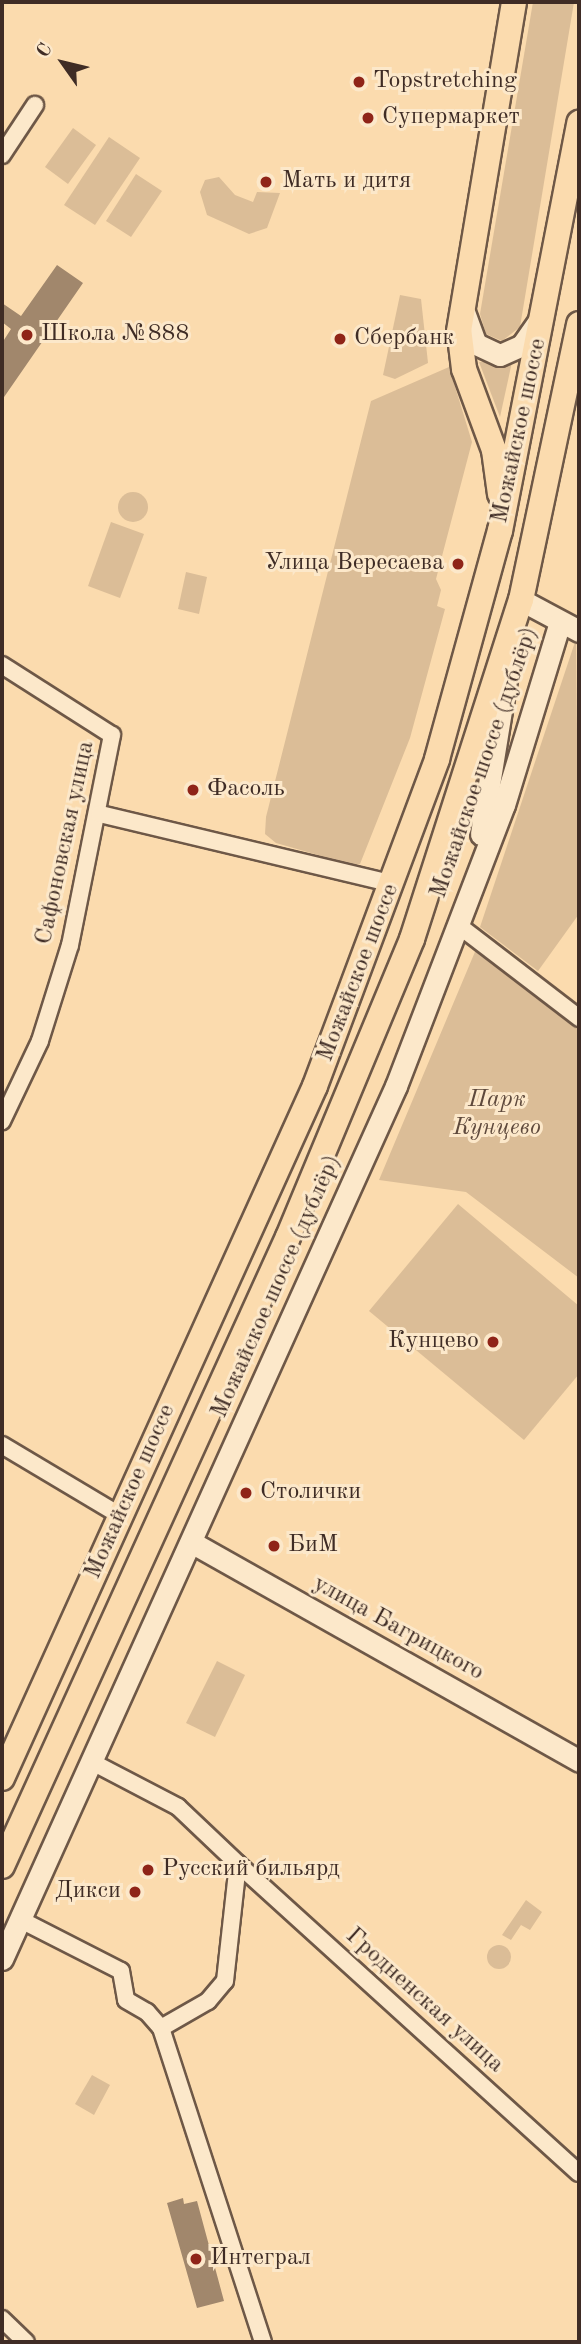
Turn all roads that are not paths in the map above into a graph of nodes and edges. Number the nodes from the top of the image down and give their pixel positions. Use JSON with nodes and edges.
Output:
{"nodes":[{"id":1,"x":515,"y":4,"type":"edge"},
{"id":2,"x":35,"y":105,"type":"dead end"},
{"id":3,"x":579,"y":123,"type":"edge"},
{"id":4,"x":2,"y":155,"type":"edge"},
{"id":5,"x":547,"y":304,"type":"junction"},
{"id":6,"x":463,"y":307,"type":"junction"},
{"id":7,"x":579,"y":324,"type":"edge"},
{"id":8,"x":499,"y":531,"type":"junction"},
{"id":9,"x":521,"y":600,"type":"junction"},
{"id":10,"x":570,"y":627,"type":"edge"},
{"id":11,"x":513,"y":629,"type":"junction"},
{"id":12,"x":2,"y":665,"type":"edge"},
{"id":13,"x":100,"y":814,"type":"junction"},
{"id":14,"x":393,"y":884,"type":"junction"},
{"id":15,"x":468,"y":894,"type":"junction"},
{"id":16,"x":458,"y":925,"type":"junction"},
{"id":17,"x":579,"y":1018,"type":"edge"},
{"id":18,"x":2,"y":1121,"type":"edge"},
{"id":19,"x":2,"y":1445,"type":"edge"},
{"id":20,"x":121,"y":1516,"type":"junction"},
{"id":21,"x":191,"y":1542,"type":"junction"},
{"id":22,"x":579,"y":1761,"type":"edge"},
{"id":23,"x":92,"y":1762,"type":"junction"},
{"id":24,"x":2,"y":1778,"type":"edge"},
{"id":25,"x":238,"y":1864,"type":"junction"},
{"id":26,"x":2,"y":1866,"type":"edge"},
{"id":27,"x":21,"y":1920,"type":"junction"},
{"id":28,"x":2,"y":1959,"type":"edge"},
{"id":29,"x":161,"y":2028,"type":"junction"},
{"id":30,"x":579,"y":2173,"type":"edge"},
{"id":31,"x":2,"y":2319,"type":"edge"},
{"id":32,"x":26,"y":2342,"type":"edge"},
{"id":33,"x":263,"y":2342,"type":"edge"}],
"edges":[{"from":1,"to":6,"type":"main road"},
{"from":2,"to":4,"type":"street"},
{"from":3,"to":5,"type":"main road","name":"Можайское шоссе"},
{"from":5,"to":6,"type":"main road"},
{"from":5,"to":8,"type":"main road","name":"Можайское шоссе"},
{"from":6,"to":8,"type":"main road"},
{"from":7,"to":9,"type":"main road","name":"Можайское шоссе"},
{"from":8,"to":14,"type":"main road","name":"Можайское шоссе"},
{"from":9,"to":10,"type":"main road"},
{"from":9,"to":11,"type":"main road","name":"Можайское шоссе"},
{"from":10,"to":15,"type":"main road","name":"Можайское шоссе (дублёр)"},
{"from":11,"to":15,"type":"main road"},
{"from":11,"to":26,"type":"main road","name":"Можайское шоссе"},
{"from":12,"to":13,"type":"street","name":"Сафоновская улица"},
{"from":13,"to":14,"type":"street"},
{"from":13,"to":18,"type":"street","name":"Сафоновская улица"},
{"from":14,"to":20,"type":"main road","name":"Можайское шоссе"},
{"from":15,"to":16,"type":"main road","name":"Можайское шоссе (дублёр)"},
{"from":16,"to":17,"type":"street"},
{"from":16,"to":21,"type":"main road","name":"Можайское шоссе (дублёр)"},
{"from":19,"to":20,"type":"street"},
{"from":20,"to":24,"type":"main road","name":"Можайское шоссе"},
{"from":21,"to":22,"type":"main road","name":"улица Багрицкого"},
{"from":21,"to":23,"type":"main road","name":"Можайское шоссе (дублёр)"},
{"from":23,"to":25,"type":"street","name":"Гродненская улица"},
{"from":23,"to":27,"type":"main road","name":"Можайское шоссе (дублёр)"},
{"from":25,"to":29,"type":"street"},
{"from":25,"to":30,"type":"street","name":"Гродненская улица"},
{"from":27,"to":28,"type":"main road","name":"Можайское шоссе (дублёр)"},
{"from":27,"to":29,"type":"street"},
{"from":29,"to":33,"type":"street"},
{"from":31,"to":32,"type":"street"}]}
